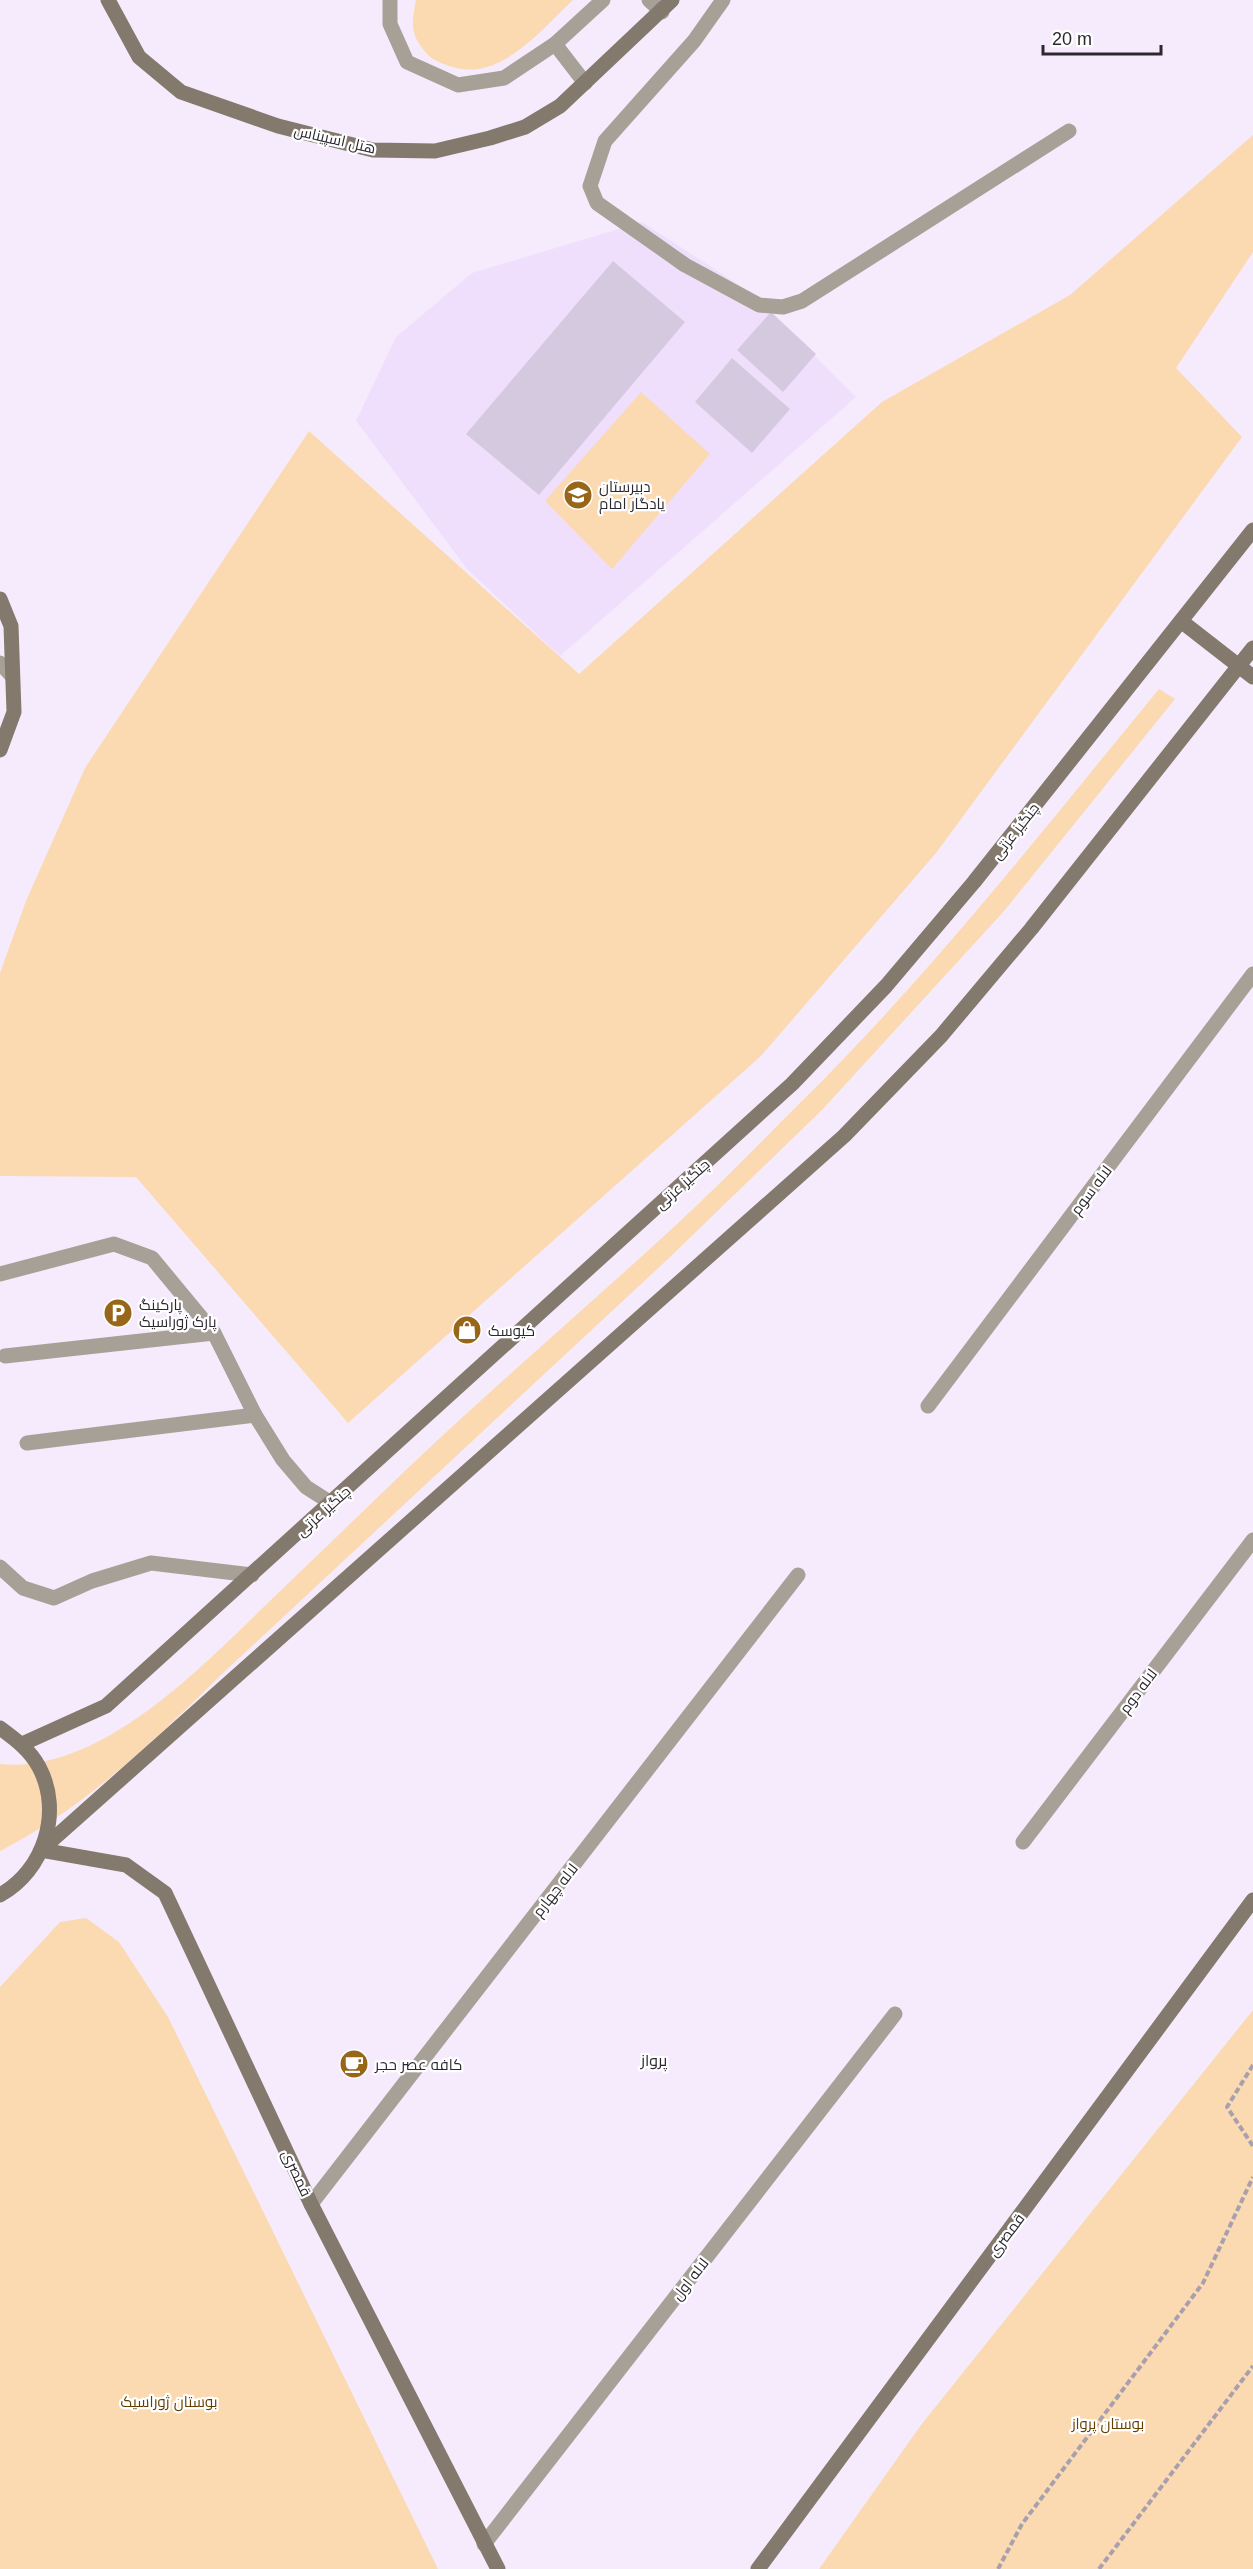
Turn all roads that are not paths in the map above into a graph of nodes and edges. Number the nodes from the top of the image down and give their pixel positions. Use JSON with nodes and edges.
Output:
{"nodes":[{"id":1,"x":108,"y":0,"type":"edge"},
{"id":2,"x":390,"y":0,"type":"edge"},
{"id":3,"x":603,"y":0,"type":"edge"},
{"id":4,"x":649,"y":0,"type":"edge"},
{"id":5,"x":672,"y":0,"type":"edge"},
{"id":6,"x":723,"y":0,"type":"edge"},
{"id":7,"x":662,"y":12,"type":"junction"},
{"id":8,"x":555,"y":44,"type":"junction"},
{"id":9,"x":585,"y":83,"type":"junction"},
{"id":10,"x":1069,"y":131,"type":"dead end"},
{"id":11,"x":1253,"y":530,"type":"edge"},
{"id":12,"x":0,"y":599,"type":"edge"},
{"id":13,"x":1181,"y":621,"type":"junction"},
{"id":14,"x":1253,"y":648,"type":"edge"},
{"id":15,"x":0,"y":663,"type":"edge"},
{"id":16,"x":1239,"y":666,"type":"junction"},
{"id":17,"x":12,"y":676,"type":"junction"},
{"id":18,"x":1253,"y":677,"type":"edge"},
{"id":19,"x":0,"y":750,"type":"edge"},
{"id":20,"x":1253,"y":974,"type":"edge"},
{"id":21,"x":0,"y":1274,"type":"edge"},
{"id":22,"x":214,"y":1333,"type":"junction"},
{"id":23,"x":5,"y":1356,"type":"dead end"},
{"id":24,"x":928,"y":1406,"type":"dead end"},
{"id":25,"x":255,"y":1415,"type":"junction"},
{"id":26,"x":27,"y":1443,"type":"dead end"},
{"id":27,"x":331,"y":1503,"type":"junction"},
{"id":28,"x":1253,"y":1540,"type":"edge"},
{"id":29,"x":0,"y":1567,"type":"edge"},
{"id":30,"x":252,"y":1575,"type":"junction"},
{"id":31,"x":798,"y":1575,"type":"dead end"},
{"id":32,"x":0,"y":1728,"type":"edge"},
{"id":33,"x":22,"y":1744,"type":"junction"},
{"id":34,"x":1023,"y":1842,"type":"dead end"},
{"id":35,"x":41,"y":1850,"type":"junction"},
{"id":36,"x":0,"y":1895,"type":"edge"},
{"id":37,"x":1253,"y":1900,"type":"edge"},
{"id":38,"x":895,"y":2014,"type":"dead end"},
{"id":39,"x":311,"y":2204,"type":"junction"},
{"id":40,"x":484,"y":2544,"type":"junction"},
{"id":41,"x":498,"y":2569,"type":"edge"},
{"id":42,"x":758,"y":2569,"type":"edge"}],
"edges":[{"from":1,"to":9,"type":"street","name":"هتل اسپیناس"},
{"from":2,"to":8,"type":"street"},
{"from":3,"to":8,"type":"street"},
{"from":4,"to":7,"type":"street"},
{"from":5,"to":7,"type":"street","name":"هتل اسپیناس"},
{"from":6,"to":10,"type":"street"},
{"from":7,"to":9,"type":"street","name":"هتل اسپیناس"},
{"from":8,"to":9,"type":"street"},
{"from":11,"to":13,"type":"street","name":"چنگیز عزتی"},
{"from":12,"to":17,"type":"street"},
{"from":13,"to":16,"type":"street"},
{"from":13,"to":27,"type":"street","name":"چنگیز عزتی"},
{"from":14,"to":16,"type":"street"},
{"from":15,"to":17,"type":"street"},
{"from":16,"to":18,"type":"street"},
{"from":16,"to":35,"type":"street"},
{"from":17,"to":19,"type":"street"},
{"from":20,"to":24,"type":"street","name":"لاله سوم"},
{"from":21,"to":22,"type":"street"},
{"from":22,"to":23,"type":"street"},
{"from":22,"to":25,"type":"street"},
{"from":25,"to":26,"type":"street"},
{"from":25,"to":27,"type":"street"},
{"from":27,"to":30,"type":"street","name":"چنگیز عزتی"},
{"from":28,"to":34,"type":"street","name":"لاله دوم"},
{"from":29,"to":30,"type":"street"},
{"from":30,"to":33,"type":"street","name":"چنگیز عزتی"},
{"from":31,"to":39,"type":"street","name":"لاله چهارم"},
{"from":32,"to":33,"type":"street"},
{"from":33,"to":35,"type":"street"},
{"from":35,"to":36,"type":"street"},
{"from":35,"to":39,"type":"street","name":"قمصری"},
{"from":37,"to":42,"type":"street","name":"قمصری"},
{"from":38,"to":40,"type":"street","name":"لاله اول"},
{"from":39,"to":40,"type":"street","name":"قمصری"},
{"from":40,"to":41,"type":"street","name":"قمصری"}]}
